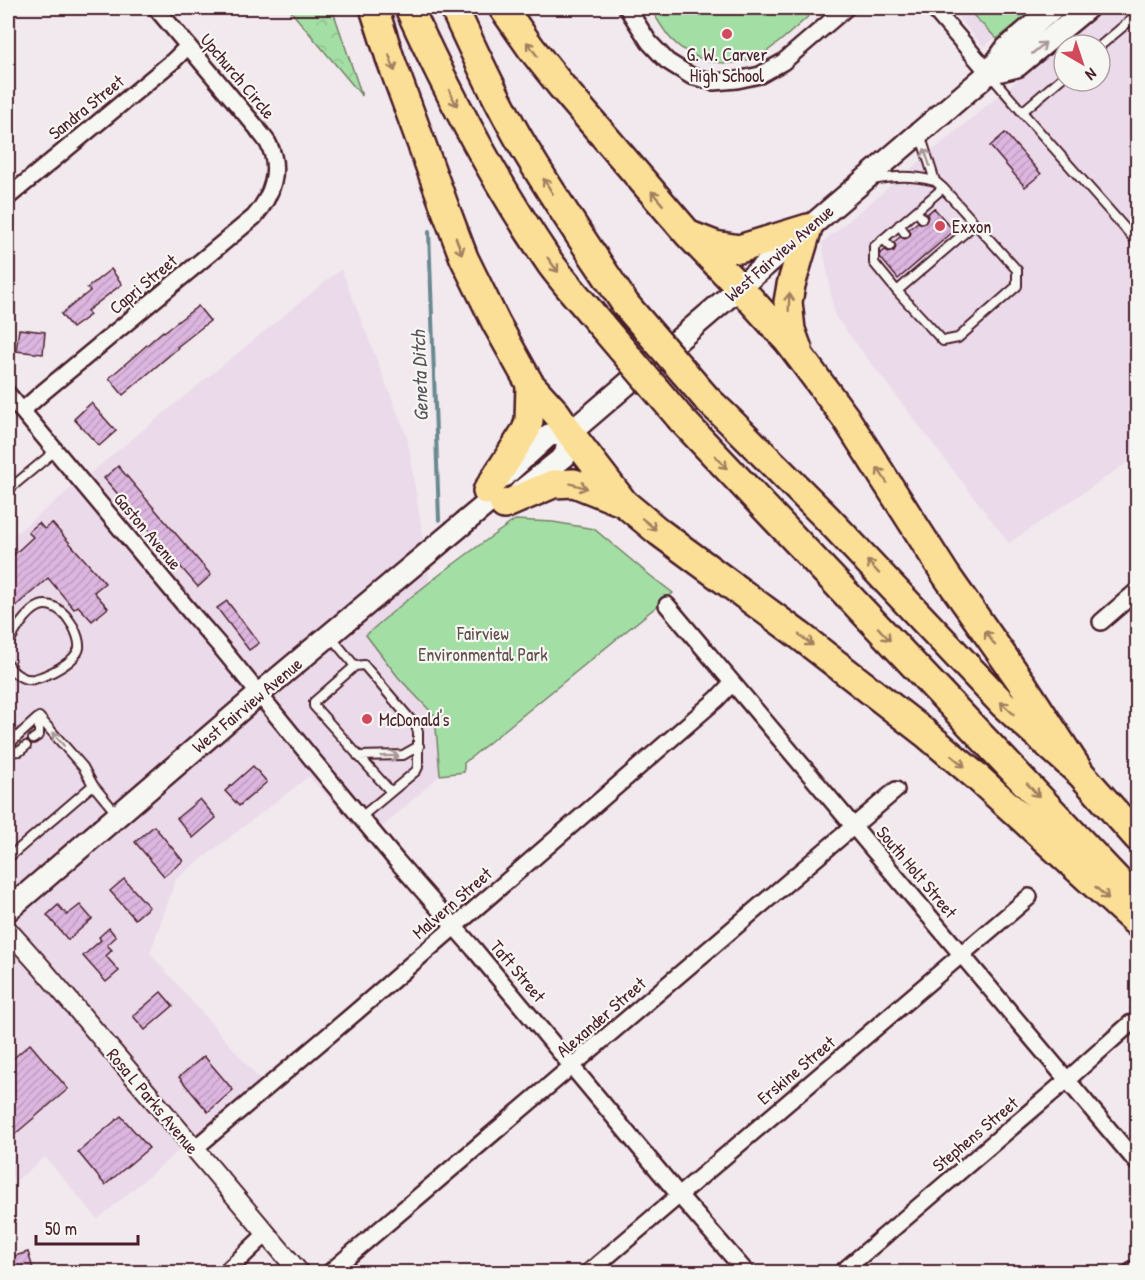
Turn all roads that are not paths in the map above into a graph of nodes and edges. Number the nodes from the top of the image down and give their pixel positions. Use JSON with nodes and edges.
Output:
{"nodes":[{"id":1,"x":156,"y":8,"type":"edge"},
{"id":2,"x":375,"y":8,"type":"edge"},
{"id":3,"x":409,"y":8,"type":"edge"},
{"id":4,"x":454,"y":8,"type":"edge"},
{"id":5,"x":503,"y":8,"type":"edge"},
{"id":6,"x":627,"y":8,"type":"edge"},
{"id":7,"x":846,"y":8,"type":"edge"},
{"id":8,"x":933,"y":8,"type":"edge"},
{"id":9,"x":1053,"y":8,"type":"edge"},
{"id":10,"x":1087,"y":8,"type":"edge"},
{"id":11,"x":1137,"y":10,"type":"edge"},
{"id":12,"x":1112,"y":34,"type":"edge"},
{"id":13,"x":188,"y":46,"type":"junction"},
{"id":14,"x":988,"y":73,"type":"junction"},
{"id":15,"x":1052,"y":86,"type":"edge"},
{"id":16,"x":1022,"y":112,"type":"junction"},
{"id":17,"x":920,"y":133,"type":"junction"},
{"id":18,"x":274,"y":177,"type":"joint"},
{"id":19,"x":935,"y":181,"type":"junction"},
{"id":20,"x":862,"y":182,"type":"junction"},
{"id":21,"x":943,"y":188,"type":"junction"},
{"id":22,"x":8,"y":197,"type":"edge"},
{"id":23,"x":916,"y":211,"type":"junction"},
{"id":24,"x":922,"y":218,"type":"dead end"},
{"id":25,"x":975,"y":224,"type":"junction"},
{"id":26,"x":899,"y":225,"type":"junction"},
{"id":27,"x":808,"y":228,"type":"junction"},
{"id":28,"x":905,"y":233,"type":"dead end"},
{"id":29,"x":689,"y":235,"type":"junction"},
{"id":30,"x":883,"y":238,"type":"junction"},
{"id":31,"x":942,"y":242,"type":"dead end"},
{"id":32,"x":1137,"y":243,"type":"edge"},
{"id":33,"x":890,"y":246,"type":"dead end"},
{"id":34,"x":948,"y":249,"type":"junction"},
{"id":35,"x":925,"y":256,"type":"dead end"},
{"id":36,"x":931,"y":263,"type":"junction"},
{"id":37,"x":909,"y":270,"type":"dead end"},
{"id":38,"x":914,"y":277,"type":"junction"},
{"id":39,"x":740,"y":288,"type":"junction"},
{"id":40,"x":897,"y":291,"type":"junction"},
{"id":41,"x":801,"y":358,"type":"junction"},
{"id":42,"x":530,"y":384,"type":"junction"},
{"id":43,"x":8,"y":394,"type":"edge"},
{"id":44,"x":22,"y":411,"type":"junction"},
{"id":45,"x":570,"y":433,"type":"junction"},
{"id":46,"x":55,"y":451,"type":"junction"},
{"id":47,"x":8,"y":490,"type":"edge"},
{"id":48,"x":493,"y":499,"type":"junction"},
{"id":49,"x":624,"y":503,"type":"junction"},
{"id":50,"x":1137,"y":590,"type":"edge"},
{"id":51,"x":667,"y":605,"type":"dead end"},
{"id":52,"x":1101,"y":622,"type":"dead end"},
{"id":53,"x":330,"y":635,"type":"junction"},
{"id":54,"x":8,"y":645,"type":"edge"},
{"id":55,"x":8,"y":664,"type":"edge"},
{"id":56,"x":355,"y":666,"type":"junction"},
{"id":57,"x":732,"y":683,"type":"junction"},
{"id":58,"x":259,"y":694,"type":"junction"},
{"id":59,"x":39,"y":717,"type":"junction"},
{"id":60,"x":33,"y":740,"type":"dead end"},
{"id":61,"x":8,"y":745,"type":"edge"},
{"id":62,"x":26,"y":746,"type":"dead end"},
{"id":63,"x":418,"y":746,"type":"junction"},
{"id":64,"x":8,"y":752,"type":"edge"},
{"id":65,"x":358,"y":756,"type":"junction"},
{"id":66,"x":1081,"y":774,"type":"junction"},
{"id":67,"x":93,"y":785,"type":"junction"},
{"id":68,"x":896,"y":790,"type":"dead end"},
{"id":69,"x":391,"y":792,"type":"junction"},
{"id":70,"x":118,"y":816,"type":"junction"},
{"id":71,"x":361,"y":817,"type":"junction"},
{"id":72,"x":854,"y":826,"type":"junction"},
{"id":73,"x":1137,"y":838,"type":"edge"},
{"id":74,"x":8,"y":858,"type":"edge"},
{"id":75,"x":1029,"y":897,"type":"dead end"},
{"id":76,"x":1137,"y":902,"type":"edge"},
{"id":77,"x":8,"y":910,"type":"edge"},
{"id":78,"x":1137,"y":924,"type":"edge"},
{"id":79,"x":455,"y":927,"type":"junction"},
{"id":80,"x":8,"y":930,"type":"edge"},
{"id":81,"x":961,"y":954,"type":"junction"},
{"id":82,"x":1131,"y":1023,"type":"dead end"},
{"id":83,"x":572,"y":1067,"type":"junction"},
{"id":84,"x":1067,"y":1080,"type":"junction"},
{"id":85,"x":194,"y":1149,"type":"junction"},
{"id":86,"x":1137,"y":1164,"type":"edge"},
{"id":87,"x":679,"y":1195,"type":"junction"},
{"id":88,"x":266,"y":1234,"type":"junction"},
{"id":89,"x":1137,"y":1267,"type":"edge"},
{"id":90,"x":226,"y":1272,"type":"edge"},
{"id":91,"x":298,"y":1272,"type":"edge"},
{"id":92,"x":330,"y":1272,"type":"edge"},
{"id":93,"x":589,"y":1272,"type":"edge"},
{"id":94,"x":746,"y":1272,"type":"edge"},
{"id":95,"x":842,"y":1272,"type":"edge"},
{"id":96,"x":1131,"y":1272,"type":"edge"}],
"edges":[{"from":1,"to":13,"type":"street","name":"Upchurch Circle"},
{"from":2,"to":42,"type":"highway","one_way":true},
{"from":3,"to":76,"type":"highway","one_way":true,"bridge":true},
{"from":66,"to":4,"type":"highway","one_way":true,"bridge":true},
{"from":29,"to":5,"type":"highway","one_way":true},
{"from":6,"to":7,"type":"street"},
{"from":8,"to":14,"type":"street"},
{"from":9,"to":14,"type":"main road","name":"West Fairview Avenue"},
{"from":14,"to":10,"type":"main road","name":"West Fairview Avenue","one_way":true},
{"from":11,"to":12,"type":"lane"},
{"from":13,"to":18,"type":"street","name":"Upchurch Circle"},
{"from":13,"to":22,"type":"street","name":"Sandra Street"},
{"from":14,"to":16,"type":"lane"},
{"from":14,"to":17,"type":"main road","name":"West Fairview Avenue"},
{"from":15,"to":16,"type":"lane"},
{"from":16,"to":32,"type":"lane"},
{"from":19,"to":17,"type":"lane","one_way":true},
{"from":17,"to":20,"type":"main road","name":"West Fairview Avenue"},
{"from":18,"to":44,"type":"street","name":"Capri Street"},
{"from":19,"to":20,"type":"lane"},
{"from":19,"to":21,"type":"lane"},
{"from":20,"to":27,"type":"main road","name":"West Fairview Avenue"},
{"from":21,"to":23,"type":"lane"},
{"from":21,"to":25,"type":"lane"},
{"from":23,"to":24,"type":"lane"},
{"from":23,"to":26,"type":"lane"},
{"from":25,"to":34,"type":"lane"},
{"from":25,"to":40,"type":"lane"},
{"from":26,"to":28,"type":"lane"},
{"from":26,"to":30,"type":"lane"},
{"from":27,"to":29,"type":"highway"},
{"from":27,"to":39,"type":"main road","name":"West Fairview Avenue"},
{"from":41,"to":27,"type":"highway","one_way":true},
{"from":29,"to":39,"type":"highway"},
{"from":30,"to":33,"type":"lane"},
{"from":30,"to":40,"type":"lane"},
{"from":31,"to":34,"type":"lane"},
{"from":34,"to":36,"type":"lane"},
{"from":35,"to":36,"type":"lane"},
{"from":36,"to":38,"type":"lane"},
{"from":37,"to":38,"type":"lane"},
{"from":38,"to":40,"type":"lane"},
{"from":39,"to":41,"type":"highway"},
{"from":39,"to":45,"type":"main road","name":"West Fairview Avenue"},
{"from":66,"to":41,"type":"highway","one_way":true},
{"from":42,"to":45,"type":"highway"},
{"from":42,"to":48,"type":"highway"},
{"from":43,"to":44,"type":"street","name":"Gaston Avenue"},
{"from":44,"to":46,"type":"street","name":"Gaston Avenue"},
{"from":45,"to":48,"type":"main road","name":"West Fairview Avenue"},
{"from":45,"to":49,"type":"highway"},
{"from":46,"to":47,"type":"lane"},
{"from":46,"to":58,"type":"street","name":"Gaston Avenue"},
{"from":48,"to":49,"type":"highway","one_way":true},
{"from":48,"to":53,"type":"main road","name":"West Fairview Avenue"},
{"from":49,"to":78,"type":"highway","one_way":true},
{"from":50,"to":52,"type":"street"},
{"from":51,"to":57,"type":"street","name":"South Holt Street"},
{"from":53,"to":56,"type":"lane"},
{"from":53,"to":58,"type":"main road","name":"West Fairview Avenue"},
{"from":54,"to":55,"type":"lane"},
{"from":56,"to":63,"type":"lane"},
{"from":56,"to":65,"type":"lane"},
{"from":57,"to":72,"type":"street","name":"South Holt Street"},
{"from":57,"to":79,"type":"street","name":"Malvern Street"},
{"from":58,"to":70,"type":"main road","name":"West Fairview Avenue"},
{"from":58,"to":71,"type":"street","name":"Taft Street"},
{"from":59,"to":60,"type":"lane"},
{"from":59,"to":61,"type":"lane"},
{"from":67,"to":59,"type":"lane","one_way":true},
{"from":62,"to":64,"type":"lane"},
{"from":65,"to":63,"type":"lane","one_way":true},
{"from":63,"to":69,"type":"lane"},
{"from":65,"to":69,"type":"lane"},
{"from":66,"to":73,"type":"highway"},
{"from":67,"to":70,"type":"lane"},
{"from":67,"to":74,"type":"lane"},
{"from":68,"to":72,"type":"street","name":"Alexander Street"},
{"from":69,"to":71,"type":"lane"},
{"from":70,"to":77,"type":"main road","name":"West Fairview Avenue"},
{"from":71,"to":79,"type":"street","name":"Taft Street"},
{"from":72,"to":81,"type":"street","name":"South Holt Street"},
{"from":72,"to":83,"type":"street","name":"Alexander Street"},
{"from":75,"to":81,"type":"street","name":"Erskine Street"},
{"from":79,"to":83,"type":"street","name":"Taft Street"},
{"from":79,"to":85,"type":"street","name":"Malvern Street"},
{"from":80,"to":85,"type":"street","name":"Rosa L Parks Avenue"},
{"from":81,"to":84,"type":"street","name":"South Holt Street"},
{"from":81,"to":87,"type":"street","name":"Erskine Street"},
{"from":82,"to":84,"type":"street","name":"Stephens Street"},
{"from":83,"to":87,"type":"street","name":"Taft Street"},
{"from":83,"to":92,"type":"street","name":"Alexander Street"},
{"from":84,"to":86,"type":"street","name":"South Holt Street"},
{"from":84,"to":95,"type":"street","name":"Stephens Street"},
{"from":85,"to":88,"type":"street","name":"Rosa L Parks Avenue"},
{"from":87,"to":93,"type":"street","name":"Erskine Street"},
{"from":87,"to":94,"type":"street","name":"Taft Street"},
{"from":88,"to":90,"type":"street"},
{"from":88,"to":91,"type":"street","name":"Rosa L Parks Avenue"},
{"from":89,"to":96,"type":"street"}]}
